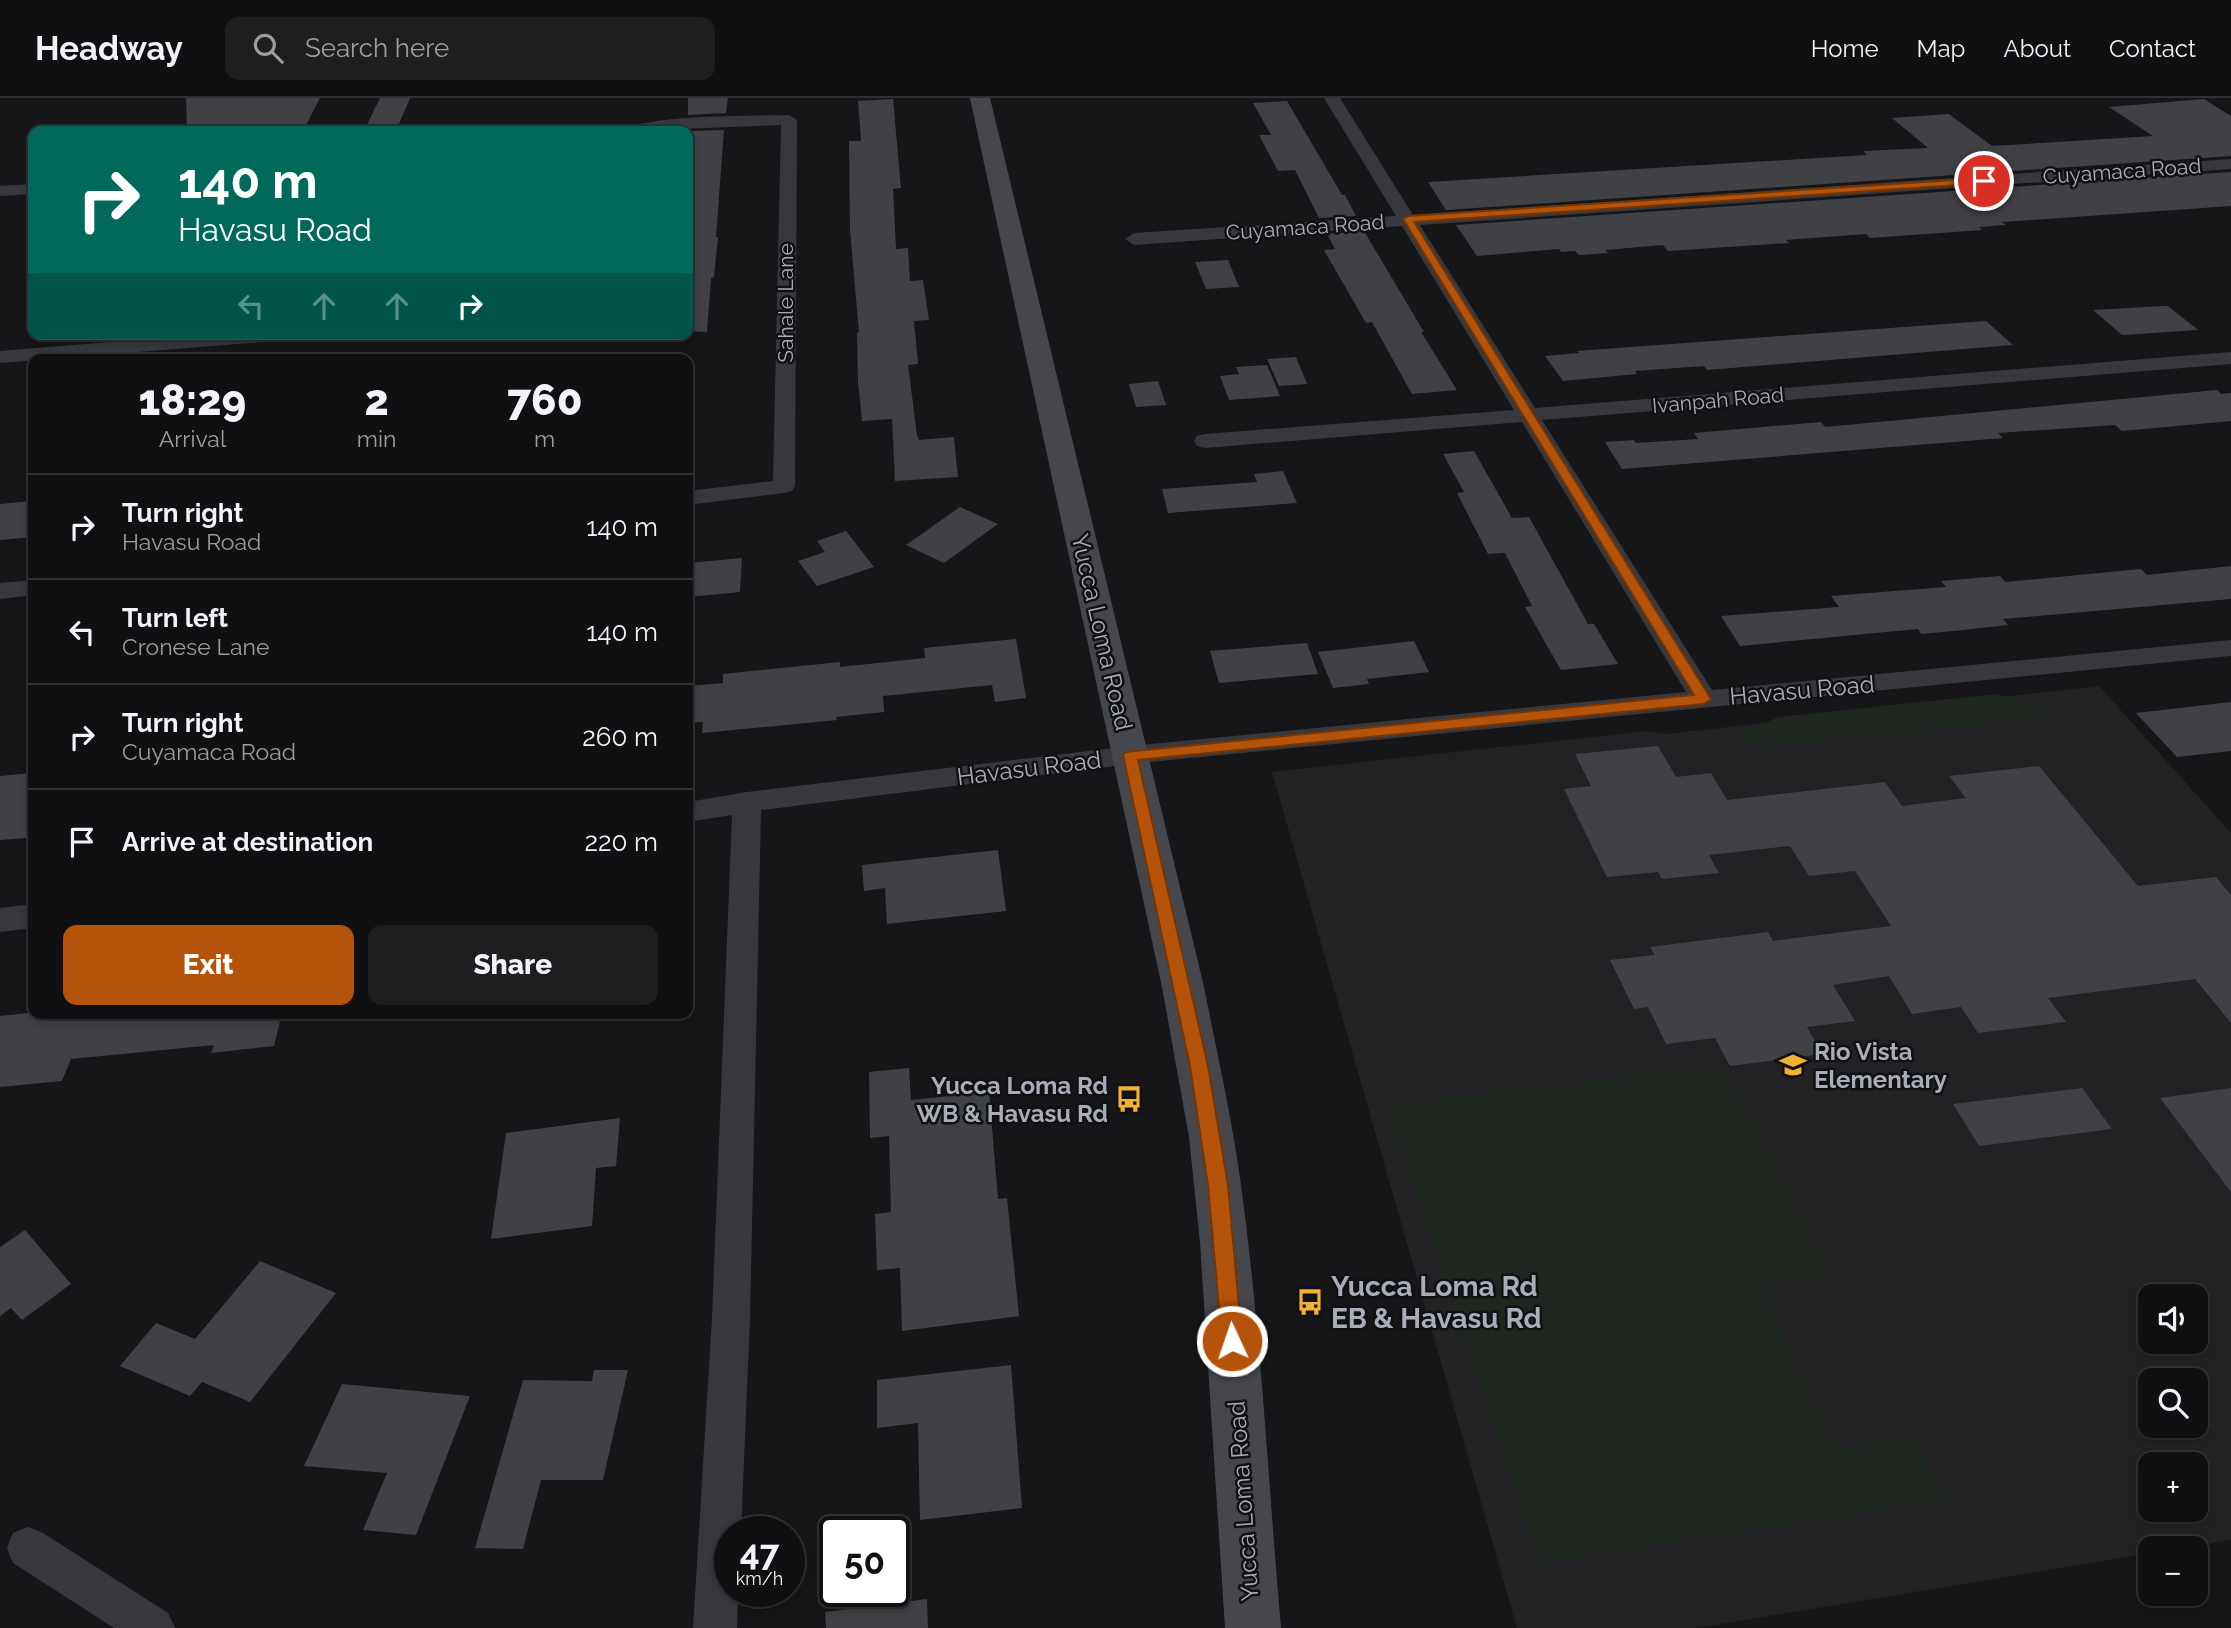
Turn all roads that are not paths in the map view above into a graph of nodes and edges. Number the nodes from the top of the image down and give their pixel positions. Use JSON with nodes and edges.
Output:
{"nodes":[{"id":1,"x":980,"y":98,"type":"edge"},
{"id":2,"x":1332,"y":98,"type":"edge"},
{"id":3,"x":664,"y":126,"type":"edge"},
{"id":4,"x":2231,"y":164,"type":"edge"},
{"id":5,"x":28,"y":189,"type":"edge"},
{"id":6,"x":0,"y":191,"type":"edge"},
{"id":7,"x":1408,"y":219,"type":"junction"},
{"id":8,"x":1134,"y":239,"type":"dead end"},
{"id":9,"x":213,"y":340,"type":"edge"},
{"id":10,"x":38,"y":354,"type":"edge"},
{"id":11,"x":28,"y":355,"type":"edge"},
{"id":12,"x":0,"y":357,"type":"edge"},
{"id":13,"x":2231,"y":358,"type":"edge"},
{"id":14,"x":1528,"y":416,"type":"junction"},
{"id":15,"x":1205,"y":441,"type":"dead end"},
{"id":16,"x":693,"y":497,"type":"edge"},
{"id":17,"x":28,"y":588,"type":"edge"},
{"id":18,"x":0,"y":591,"type":"edge"},
{"id":19,"x":2231,"y":648,"type":"edge"},
{"id":20,"x":1704,"y":699,"type":"junction"},
{"id":21,"x":1130,"y":755,"type":"junction"},
{"id":22,"x":747,"y":802,"type":"junction"},
{"id":23,"x":693,"y":811,"type":"edge"},
{"id":24,"x":28,"y":917,"type":"edge"},
{"id":25,"x":0,"y":920,"type":"edge"},
{"id":26,"x":28,"y":1548,"type":"dead end"},
{"id":27,"x":153,"y":1628,"type":"edge"},
{"id":28,"x":715,"y":1628,"type":"edge"},
{"id":29,"x":1253,"y":1628,"type":"edge"}],
"edges":[{"from":1,"to":21,"type":"main road","name":"Yucca Loma Road"},
{"from":2,"to":7,"type":"street"},
{"from":3,"to":16,"type":"street","name":"Sahale Lane"},
{"from":4,"to":7,"type":"street","name":"Cuyamaca Road"},
{"from":5,"to":6,"type":"street"},
{"from":7,"to":8,"type":"street","name":"Cuyamaca Road"},
{"from":7,"to":14,"type":"street"},
{"from":9,"to":10,"type":"street"},
{"from":11,"to":12,"type":"street"},
{"from":13,"to":14,"type":"street","name":"Ivanpah Road"},
{"from":14,"to":15,"type":"street","name":"Ivanpah Road"},
{"from":14,"to":20,"type":"street"},
{"from":17,"to":18,"type":"street"},
{"from":19,"to":20,"type":"street","name":"Havasu Road"},
{"from":20,"to":21,"type":"street","name":"Havasu Road"},
{"from":21,"to":22,"type":"street","name":"Havasu Road"},
{"from":21,"to":29,"type":"main road","name":"Yucca Loma Road"},
{"from":22,"to":23,"type":"street","name":"Havasu Road"},
{"from":22,"to":28,"type":"street"},
{"from":24,"to":25,"type":"street"},
{"from":26,"to":27,"type":"street"}]}
